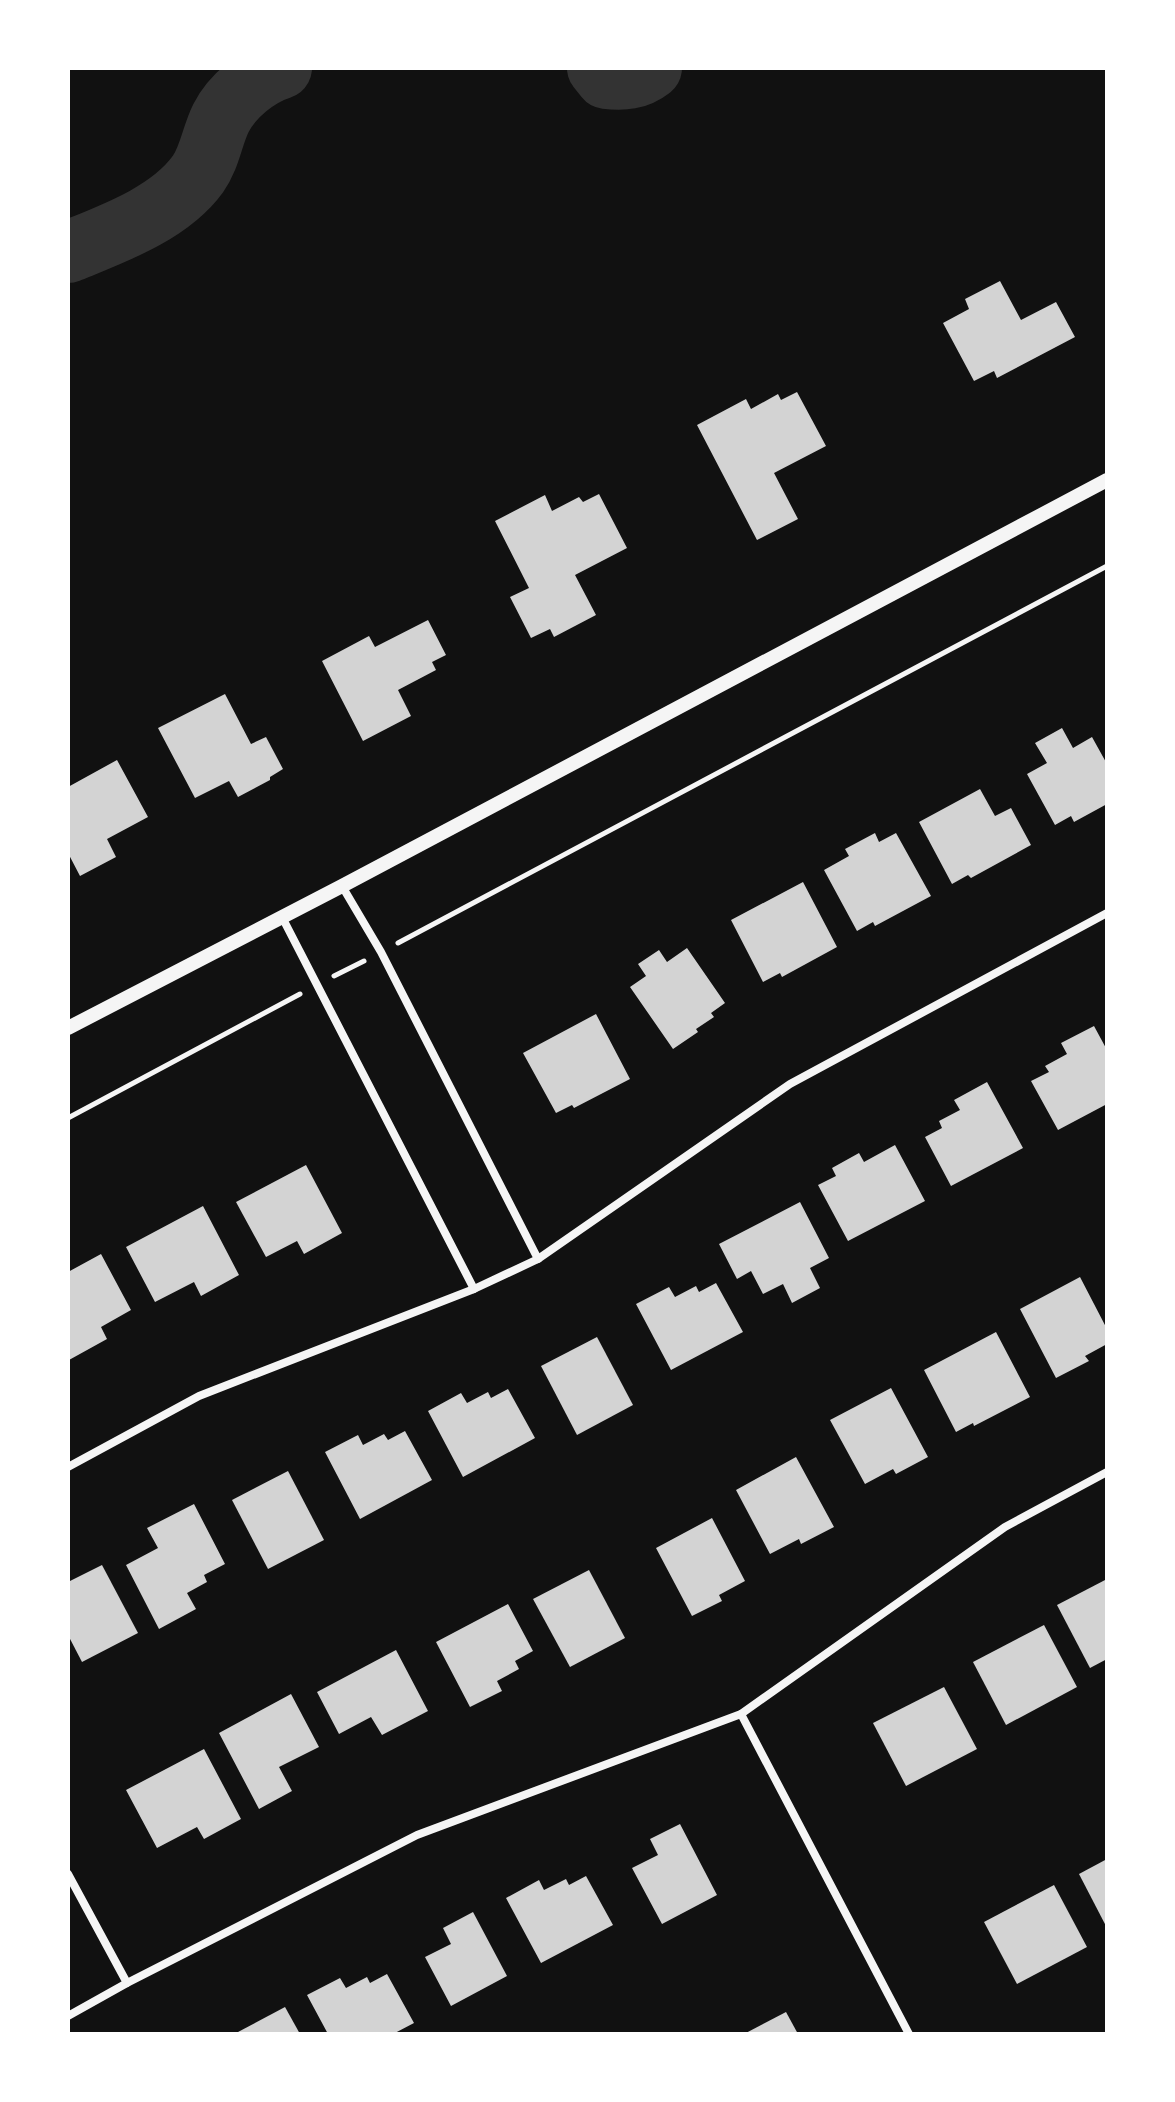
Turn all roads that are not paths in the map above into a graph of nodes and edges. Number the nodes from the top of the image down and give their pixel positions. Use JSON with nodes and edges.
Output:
{"nodes":[{"id":1,"x":1107,"y":480,"type":"edge"},
{"id":2,"x":342,"y":886,"type":"junction"},
{"id":3,"x":1107,"y":913,"type":"edge"},
{"id":4,"x":282,"y":917,"type":"junction"},
{"id":5,"x":68,"y":1028,"type":"edge"},
{"id":6,"x":538,"y":1259,"type":"junction"},
{"id":7,"x":474,"y":1289,"type":"junction"},
{"id":8,"x":68,"y":1467,"type":"edge"},
{"id":9,"x":1107,"y":1472,"type":"edge"},
{"id":10,"x":741,"y":1714,"type":"junction"},
{"id":11,"x":68,"y":1874,"type":"edge"},
{"id":12,"x":127,"y":1983,"type":"junction"},
{"id":13,"x":68,"y":2016,"type":"edge"},
{"id":14,"x":909,"y":2034,"type":"edge"}],
"edges":[{"from":1,"to":2,"type":"street"},
{"from":2,"to":4,"type":"street"},
{"from":2,"to":6,"type":"street"},
{"from":3,"to":6,"type":"street"},
{"from":4,"to":5,"type":"street"},
{"from":4,"to":7,"type":"street"},
{"from":6,"to":7,"type":"street"},
{"from":7,"to":8,"type":"street"},
{"from":9,"to":10,"type":"street"},
{"from":10,"to":12,"type":"street"},
{"from":10,"to":14,"type":"street"},
{"from":11,"to":12,"type":"street"},
{"from":12,"to":13,"type":"street"}]}
